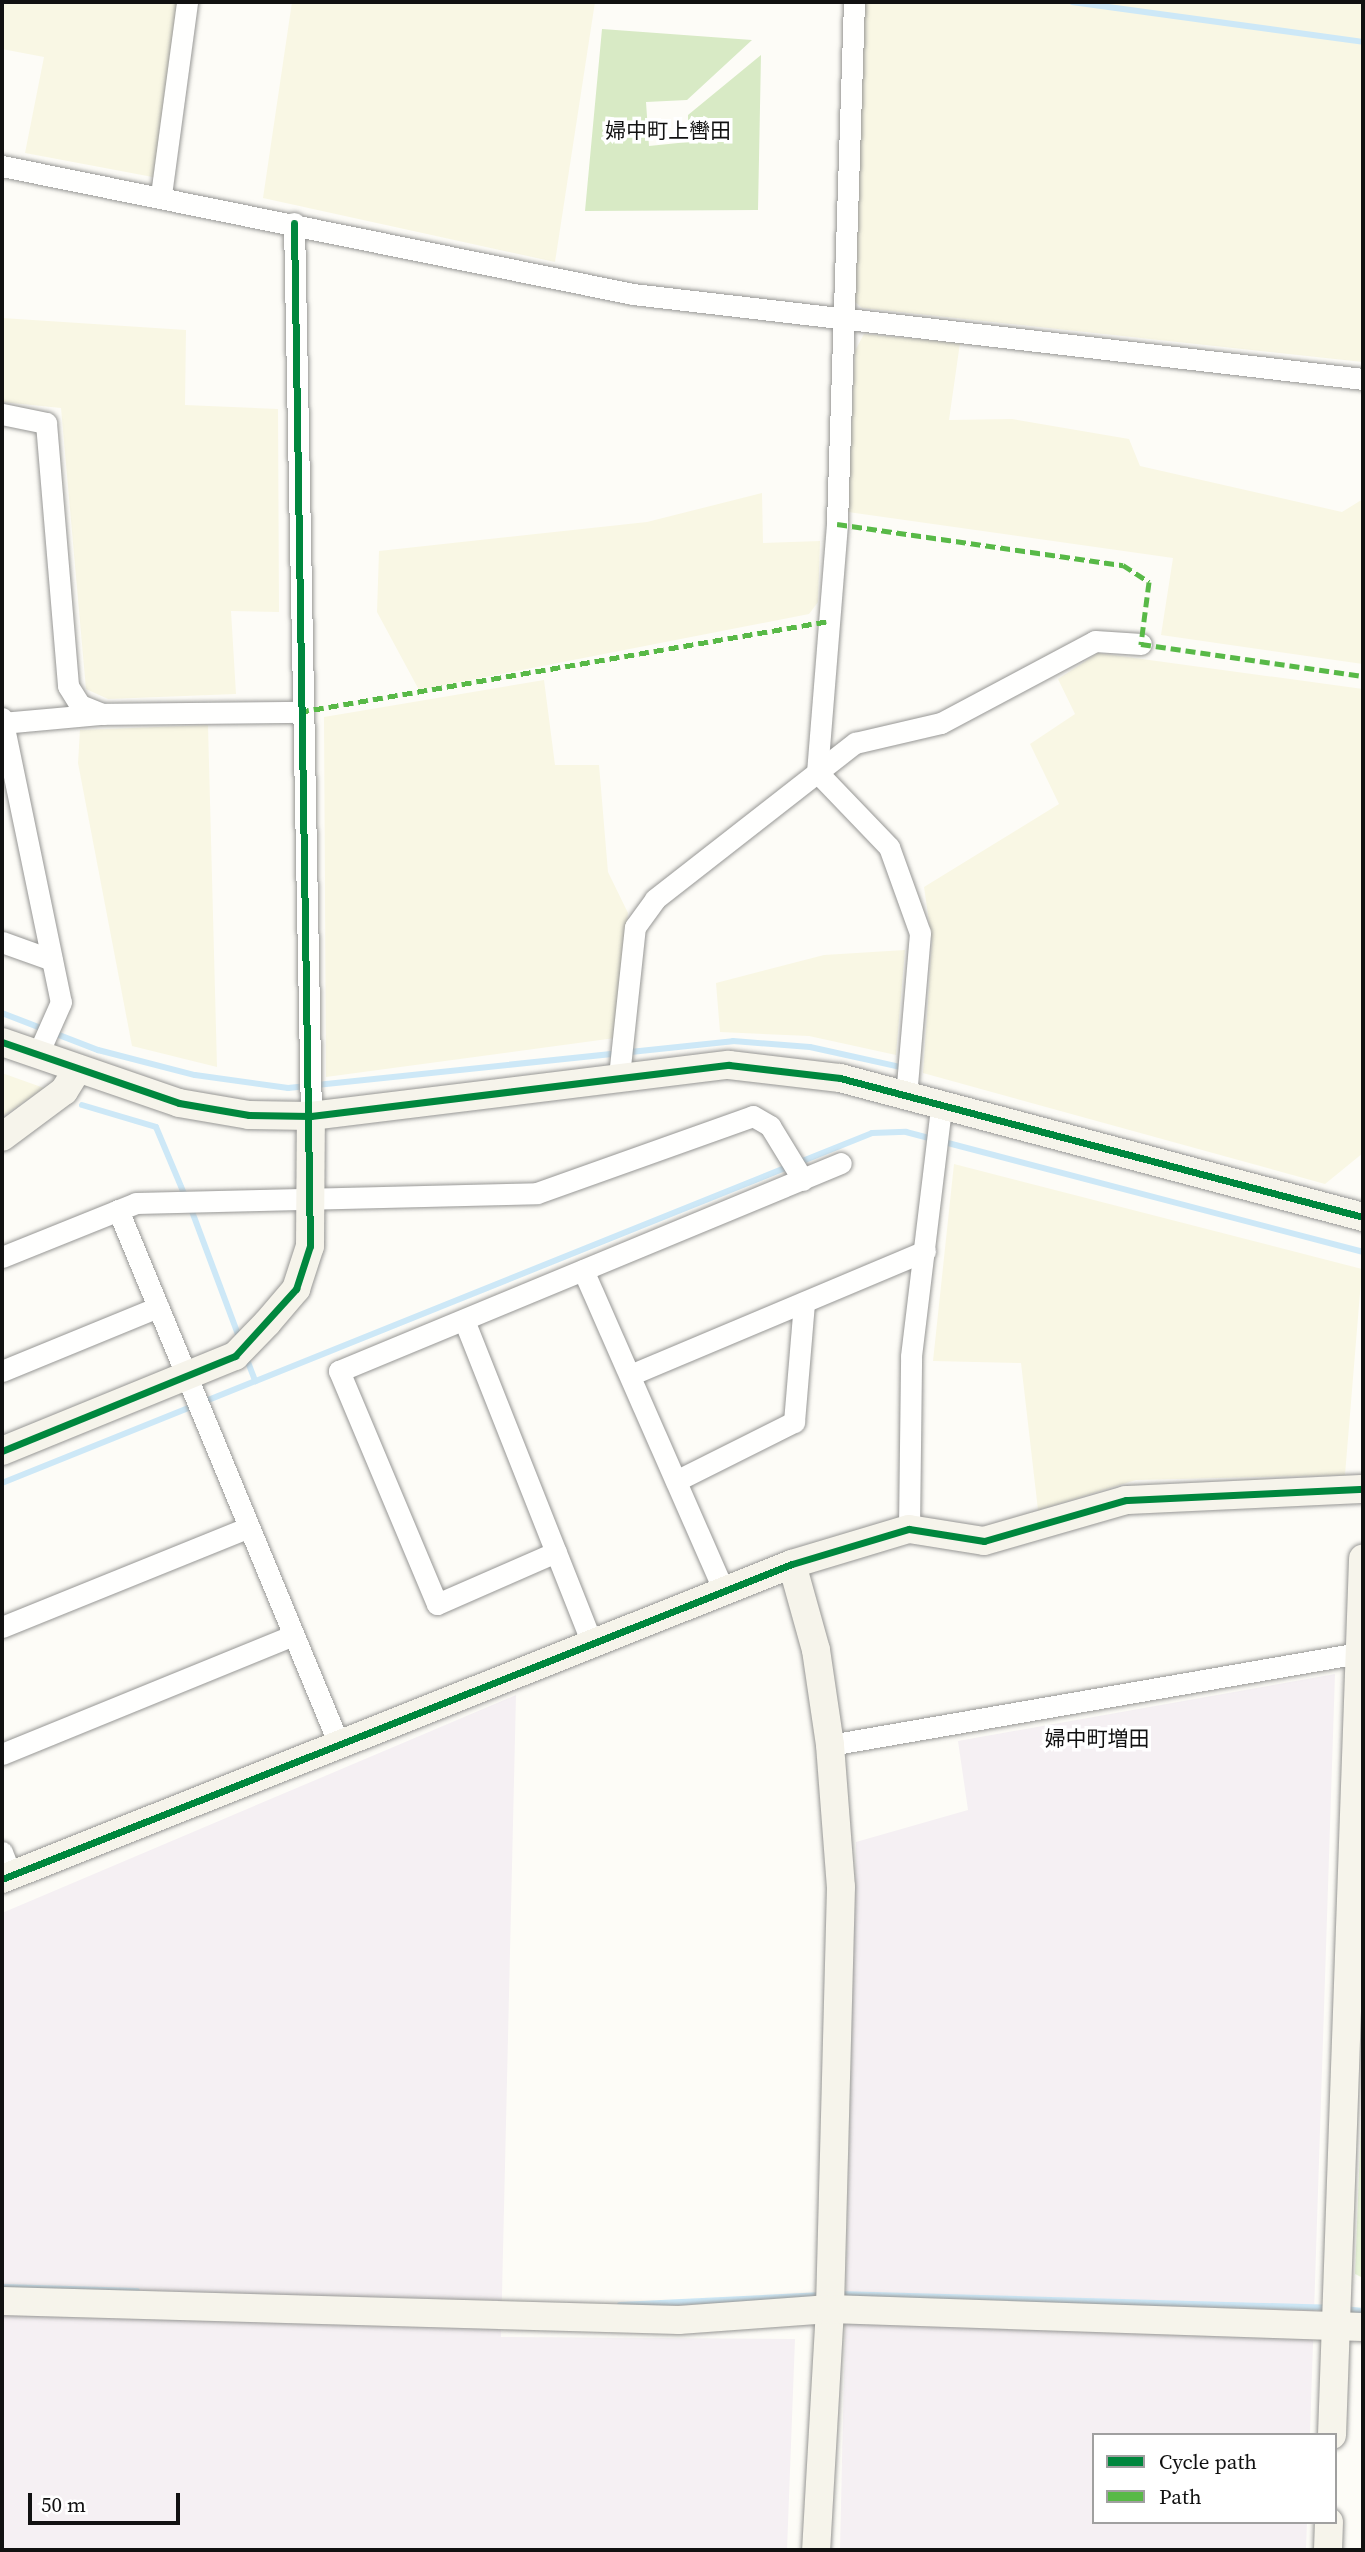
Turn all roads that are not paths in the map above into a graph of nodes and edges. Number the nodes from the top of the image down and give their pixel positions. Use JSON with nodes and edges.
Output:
{"nodes":[{"id":1,"x":187,"y":2,"type":"edge"},
{"id":2,"x":854,"y":2,"type":"edge"},
{"id":3,"x":2,"y":166,"type":"edge"},
{"id":4,"x":161,"y":195,"type":"junction"},
{"id":5,"x":294,"y":223,"type":"junction"},
{"id":6,"x":845,"y":321,"type":"junction"},
{"id":7,"x":1363,"y":379,"type":"edge"},
{"id":8,"x":2,"y":414,"type":"edge"},
{"id":9,"x":1141,"y":644,"type":"dead end"},
{"id":10,"x":299,"y":712,"type":"junction"},
{"id":11,"x":102,"y":714,"type":"junction"},
{"id":12,"x":2,"y":718,"type":"edge"},
{"id":13,"x":2,"y":723,"type":"edge"},
{"id":14,"x":817,"y":772,"type":"junction"},
{"id":15,"x":2,"y":942,"type":"edge"},
{"id":16,"x":52,"y":960,"type":"junction"},
{"id":17,"x":2,"y":1042,"type":"edge"},
{"id":18,"x":38,"y":1054,"type":"junction"},
{"id":19,"x":78,"y":1069,"type":"junction"},
{"id":20,"x":619,"y":1076,"type":"junction"},
{"id":21,"x":905,"y":1095,"type":"junction"},
{"id":22,"x":941,"y":1107,"type":"junction"},
{"id":23,"x":311,"y":1116,"type":"junction"},
{"id":24,"x":2,"y":1137,"type":"edge"},
{"id":25,"x":841,"y":1163,"type":"dead end"},
{"id":26,"x":803,"y":1180,"type":"junction"},
{"id":27,"x":312,"y":1198,"type":"junction"},
{"id":28,"x":118,"y":1210,"type":"junction"},
{"id":29,"x":1363,"y":1217,"type":"edge"},
{"id":30,"x":925,"y":1251,"type":"junction"},
{"id":31,"x":2,"y":1257,"type":"edge"},
{"id":32,"x":583,"y":1270,"type":"junction"},
{"id":33,"x":804,"y":1302,"type":"junction"},
{"id":34,"x":158,"y":1307,"type":"junction"},
{"id":35,"x":464,"y":1320,"type":"junction"},
{"id":36,"x":2,"y":1371,"type":"edge"},
{"id":37,"x":629,"y":1375,"type":"junction"},
{"id":38,"x":187,"y":1377,"type":"junction"},
{"id":39,"x":2,"y":1451,"type":"edge"},
{"id":40,"x":676,"y":1481,"type":"junction"},
{"id":41,"x":1363,"y":1489,"type":"edge"},
{"id":42,"x":249,"y":1527,"type":"junction"},
{"id":43,"x":909,"y":1529,"type":"junction"},
{"id":44,"x":556,"y":1552,"type":"junction"},
{"id":45,"x":1363,"y":1559,"type":"edge"},
{"id":46,"x":792,"y":1564,"type":"junction"},
{"id":47,"x":724,"y":1591,"type":"junction"},
{"id":48,"x":2,"y":1627,"type":"edge"},
{"id":49,"x":293,"y":1635,"type":"junction"},
{"id":50,"x":592,"y":1643,"type":"junction"},
{"id":51,"x":1359,"y":1653,"type":"junction"},
{"id":52,"x":338,"y":1742,"type":"junction"},
{"id":53,"x":830,"y":1745,"type":"junction"},
{"id":54,"x":2,"y":1754,"type":"edge"},
{"id":55,"x":5,"y":1869,"type":"edge"},
{"id":56,"x":2,"y":2301,"type":"edge"},
{"id":57,"x":831,"y":2309,"type":"junction"},
{"id":58,"x":1350,"y":2327,"type":"edge"},
{"id":59,"x":1332,"y":2433,"type":"edge"},
{"id":60,"x":1329,"y":2524,"type":"edge"},
{"id":61,"x":816,"y":2550,"type":"edge"},
{"id":62,"x":1328,"y":2550,"type":"edge"}],
"edges":[{"from":1,"to":4,"type":"street"},
{"from":2,"to":6,"type":"street"},
{"from":3,"to":4,"type":"street"},
{"from":4,"to":5,"type":"street"},
{"from":5,"to":6,"type":"street"},
{"from":5,"to":10,"type":"street"},
{"from":6,"to":7,"type":"street"},
{"from":6,"to":14,"type":"street"},
{"from":8,"to":11,"type":"street"},
{"from":9,"to":14,"type":"street"},
{"from":10,"to":11,"type":"street"},
{"from":10,"to":23,"type":"street"},
{"from":11,"to":13,"type":"street"},
{"from":12,"to":13,"type":"street"},
{"from":13,"to":16,"type":"street"},
{"from":14,"to":20,"type":"street"},
{"from":14,"to":21,"type":"street"},
{"from":15,"to":16,"type":"street"},
{"from":16,"to":18,"type":"street"},
{"from":17,"to":18,"type":"street"},
{"from":18,"to":19,"type":"street"},
{"from":19,"to":23,"type":"street"},
{"from":19,"to":24,"type":"street"},
{"from":20,"to":21,"type":"street"},
{"from":20,"to":23,"type":"street"},
{"from":21,"to":22,"type":"street"},
{"from":22,"to":29,"type":"street"},
{"from":22,"to":30,"type":"street"},
{"from":23,"to":27,"type":"street"},
{"from":25,"to":26,"type":"street"},
{"from":26,"to":27,"type":"street"},
{"from":26,"to":32,"type":"street"},
{"from":27,"to":28,"type":"street"},
{"from":27,"to":38,"type":"street"},
{"from":28,"to":31,"type":"street"},
{"from":28,"to":34,"type":"street"},
{"from":30,"to":33,"type":"street"},
{"from":30,"to":43,"type":"street"},
{"from":32,"to":35,"type":"street"},
{"from":32,"to":37,"type":"street"},
{"from":33,"to":37,"type":"street"},
{"from":33,"to":40,"type":"street"},
{"from":34,"to":36,"type":"street"},
{"from":34,"to":38,"type":"street"},
{"from":35,"to":44,"type":"street"},
{"from":35,"to":44,"type":"street"},
{"from":37,"to":40,"type":"street"},
{"from":38,"to":39,"type":"street"},
{"from":38,"to":42,"type":"street"},
{"from":40,"to":47,"type":"street"},
{"from":41,"to":43,"type":"street"},
{"from":42,"to":48,"type":"street"},
{"from":42,"to":49,"type":"street"},
{"from":43,"to":46,"type":"street"},
{"from":44,"to":50,"type":"street"},
{"from":45,"to":51,"type":"street"},
{"from":46,"to":47,"type":"street"},
{"from":46,"to":53,"type":"street"},
{"from":47,"to":50,"type":"street"},
{"from":49,"to":52,"type":"street"},
{"from":49,"to":54,"type":"street"},
{"from":50,"to":52,"type":"street"},
{"from":51,"to":53,"type":"street"},
{"from":51,"to":58,"type":"street"},
{"from":52,"to":55,"type":"street"},
{"from":53,"to":57,"type":"street"},
{"from":56,"to":57,"type":"street"},
{"from":57,"to":58,"type":"street"},
{"from":57,"to":61,"type":"street"},
{"from":58,"to":59,"type":"street"},
{"from":60,"to":62,"type":"street"}]}
